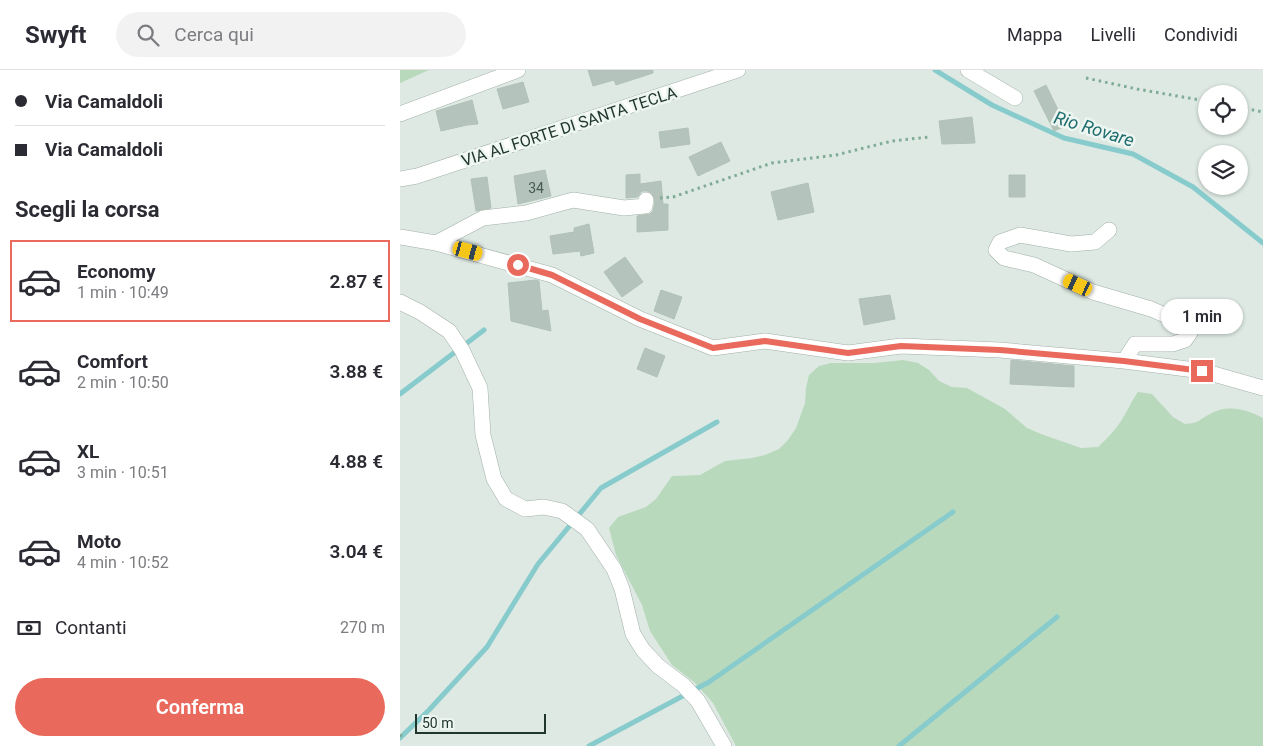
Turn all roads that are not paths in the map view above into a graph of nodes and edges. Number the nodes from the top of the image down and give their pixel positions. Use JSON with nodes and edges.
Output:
{"nodes":[{"id":1,"x":518,"y":70,"type":"edge"},
{"id":2,"x":738,"y":70,"type":"edge"},
{"id":3,"x":968,"y":70,"type":"edge"},
{"id":4,"x":1015,"y":98,"type":"dead end"},
{"id":5,"x":400,"y":114,"type":"edge"},
{"id":6,"x":400,"y":179,"type":"edge"},
{"id":7,"x":646,"y":200,"type":"road end"},
{"id":8,"x":1109,"y":230,"type":"dead end"},
{"id":9,"x":400,"y":237,"type":"edge"},
{"id":10,"x":436,"y":243,"type":"junction"},
{"id":11,"x":400,"y":302,"type":"edge"},
{"id":12,"x":1124,"y":361,"type":"junction"},
{"id":13,"x":1263,"y":388,"type":"edge"},
{"id":14,"x":724,"y":746,"type":"edge"}],
"edges":[{"from":1,"to":5,"type":"street"},
{"from":2,"to":6,"type":"street","name":"VIA AL FORTE DI SANTA TECLA"},
{"from":3,"to":4,"type":"street"},
{"from":7,"to":10,"type":"street"},
{"from":8,"to":12,"type":"street"},
{"from":9,"to":10,"type":"street"},
{"from":10,"to":12,"type":"street"},
{"from":11,"to":14,"type":"street"},
{"from":12,"to":13,"type":"street"}]}
